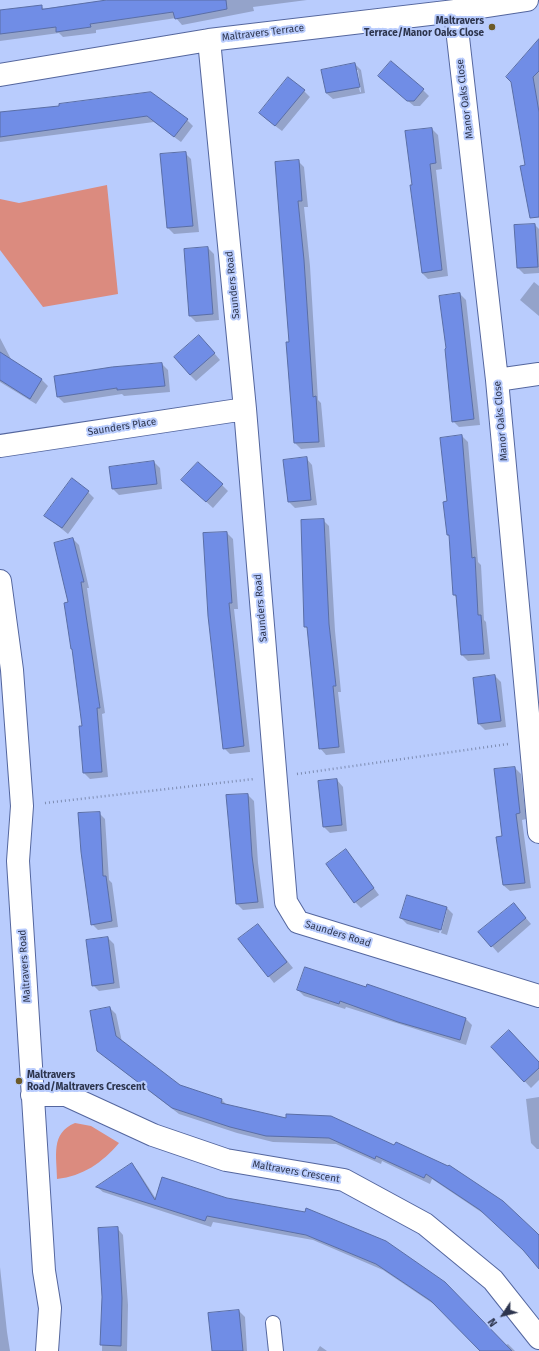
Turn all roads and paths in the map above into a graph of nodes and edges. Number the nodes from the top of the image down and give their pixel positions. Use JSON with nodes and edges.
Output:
{"nodes":[{"id":1,"x":526,"y":0,"type":"edge"},
{"id":2,"x":455,"y":11,"type":"junction"},
{"id":3,"x":209,"y":40,"type":"junction"},
{"id":4,"x":0,"y":75,"type":"edge"},
{"id":5,"x":539,"y":374,"type":"edge"},
{"id":6,"x":497,"y":380,"type":"junction"},
{"id":7,"x":245,"y":409,"type":"junction"},
{"id":8,"x":0,"y":446,"type":"edge"},
{"id":9,"x":0,"y":581,"type":"edge"},
{"id":10,"x":539,"y":832,"type":"edge"},
{"id":11,"x":9,"y":862,"type":"edge"},
{"id":12,"x":539,"y":996,"type":"edge"},
{"id":13,"x":32,"y":1095,"type":"junction"},
{"id":14,"x":273,"y":1323,"type":"dead end"},
{"id":15,"x":539,"y":1338,"type":"edge"},
{"id":16,"x":47,"y":1351,"type":"edge"},
{"id":17,"x":276,"y":1351,"type":"edge"}],
"edges":[{"from":1,"to":2,"type":"street","name":"Maltravers Terrace"},
{"from":2,"to":3,"type":"street","name":"Maltravers Terrace"},
{"from":2,"to":6,"type":"street","name":"Manor Oaks Close"},
{"from":3,"to":4,"type":"street","name":"Maltravers Terrace"},
{"from":3,"to":7,"type":"street","name":"Saunders Road"},
{"from":5,"to":6,"type":"street"},
{"from":6,"to":10,"type":"street","name":"Manor Oaks Close"},
{"from":7,"to":8,"type":"street","name":"Saunders Place"},
{"from":7,"to":12,"type":"street","name":"Saunders Road"},
{"from":9,"to":11,"type":"street","name":"Maltravers Road"},
{"from":11,"to":13,"type":"street","name":"Maltravers Road"},
{"from":13,"to":15,"type":"street","name":"Maltravers Crescent"},
{"from":13,"to":16,"type":"street","name":"Maltravers Road"},
{"from":14,"to":17,"type":"lane"}]}
